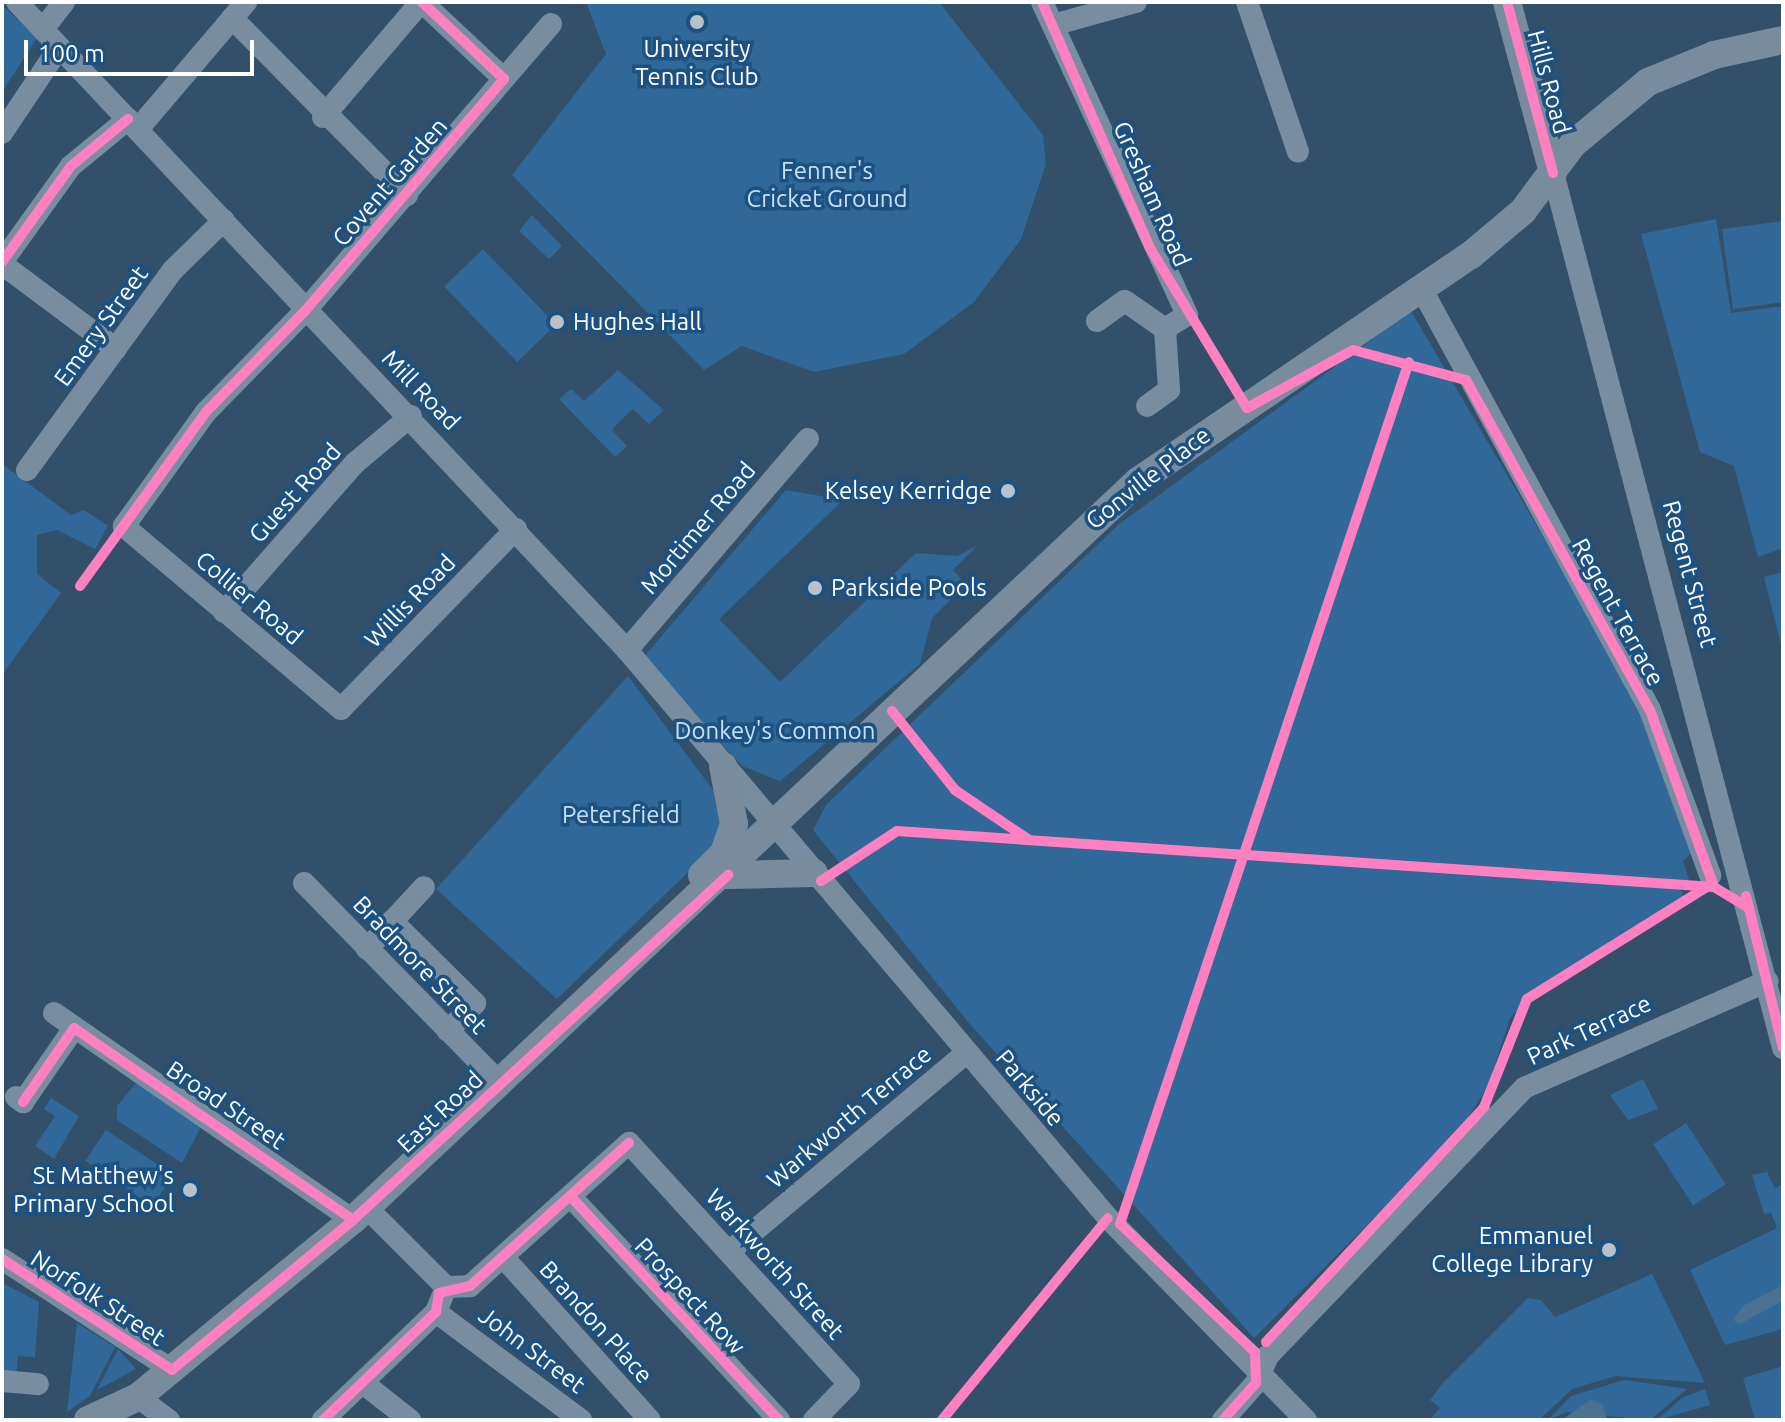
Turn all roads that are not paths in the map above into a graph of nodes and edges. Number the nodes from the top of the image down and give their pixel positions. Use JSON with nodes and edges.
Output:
{"nodes":[{"id":1,"x":17,"y":2,"type":"edge"},
{"id":2,"x":64,"y":2,"type":"edge"},
{"id":3,"x":421,"y":2,"type":"edge"},
{"id":4,"x":1042,"y":2,"type":"edge"},
{"id":5,"x":1136,"y":2,"type":"edge"},
{"id":6,"x":1247,"y":2,"type":"edge"},
{"id":7,"x":1507,"y":2,"type":"edge"},
{"id":8,"x":239,"y":10,"type":"edge"},
{"id":9,"x":551,"y":24,"type":"dead end"},
{"id":10,"x":1053,"y":25,"type":"junction"},
{"id":11,"x":43,"y":29,"type":"junction"},
{"id":12,"x":1783,"y":40,"type":"edge"},
{"id":13,"x":59,"y":48,"type":"junction"},
{"id":14,"x":504,"y":79,"type":"junction"},
{"id":15,"x":323,"y":117,"type":"junction"},
{"id":16,"x":133,"y":124,"type":"junction"},
{"id":17,"x":2,"y":133,"type":"edge"},
{"id":18,"x":1298,"y":152,"type":"dead end"},
{"id":19,"x":1553,"y":173,"type":"junction"},
{"id":20,"x":407,"y":195,"type":"junction"},
{"id":21,"x":224,"y":220,"type":"junction"},
{"id":22,"x":2,"y":263,"type":"edge"},
{"id":23,"x":1421,"y":288,"type":"junction"},
{"id":24,"x":305,"y":311,"type":"junction"},
{"id":25,"x":1097,"y":321,"type":"dead end"},
{"id":26,"x":1165,"y":329,"type":"junction"},
{"id":27,"x":116,"y":349,"type":"junction"},
{"id":28,"x":1147,"y":406,"type":"dead end"},
{"id":29,"x":411,"y":416,"type":"junction"},
{"id":30,"x":808,"y":439,"type":"dead end"},
{"id":31,"x":27,"y":470,"type":"dead end"},
{"id":32,"x":124,"y":526,"type":"joint"},
{"id":33,"x":516,"y":529,"type":"junction"},
{"id":34,"x":224,"y":612,"type":"junction"},
{"id":35,"x":627,"y":650,"type":"junction"},
{"id":36,"x":341,"y":709,"type":"joint"},
{"id":37,"x":723,"y":766,"type":"junction"},
{"id":38,"x":776,"y":826,"type":"junction"},
{"id":39,"x":814,"y":873,"type":"junction"},
{"id":40,"x":728,"y":875,"type":"junction"},
{"id":41,"x":1710,"y":875,"type":"dead end"},
{"id":42,"x":304,"y":883,"type":"dead end"},
{"id":43,"x":424,"y":887,"type":"dead end"},
{"id":44,"x":392,"y":921,"type":"junction"},
{"id":45,"x":367,"y":949,"type":"junction"},
{"id":46,"x":639,"y":953,"type":"junction"},
{"id":47,"x":1769,"y":986,"type":"junction"},
{"id":48,"x":54,"y":1013,"type":"dead end"},
{"id":49,"x":1783,"y":1015,"type":"edge"},
{"id":50,"x":74,"y":1028,"type":"junction"},
{"id":51,"x":448,"y":1031,"type":"junction"},
{"id":52,"x":1783,"y":1048,"type":"edge"},
{"id":53,"x":966,"y":1053,"type":"junction"},
{"id":54,"x":500,"y":1083,"type":"junction"},
{"id":55,"x":16,"y":1097,"type":"dead end"},
{"id":56,"x":572,"y":1198,"type":"junction"},
{"id":57,"x":359,"y":1214,"type":"junction"},
{"id":58,"x":729,"y":1252,"type":"junction"},
{"id":59,"x":504,"y":1258,"type":"junction"},
{"id":60,"x":2,"y":1259,"type":"edge"},
{"id":61,"x":446,"y":1287,"type":"junction"},
{"id":62,"x":443,"y":1317,"type":"junction"},
{"id":63,"x":172,"y":1370,"type":"junction"},
{"id":64,"x":1258,"y":1370,"type":"junction"},
{"id":65,"x":2,"y":1381,"type":"edge"},
{"id":66,"x":363,"y":1383,"type":"junction"},
{"id":67,"x":38,"y":1384,"type":"dead end"},
{"id":68,"x":137,"y":1397,"type":"junction"},
{"id":69,"x":88,"y":1420,"type":"edge"},
{"id":70,"x":113,"y":1420,"type":"edge"},
{"id":71,"x":169,"y":1420,"type":"edge"},
{"id":72,"x":323,"y":1420,"type":"edge"},
{"id":73,"x":410,"y":1420,"type":"edge"},
{"id":74,"x":581,"y":1420,"type":"edge"},
{"id":75,"x":650,"y":1420,"type":"edge"},
{"id":76,"x":779,"y":1420,"type":"edge"},
{"id":77,"x":814,"y":1420,"type":"edge"},
{"id":78,"x":1223,"y":1420,"type":"edge"},
{"id":79,"x":1306,"y":1420,"type":"edge"}],
"edges":[{"from":1,"to":11,"type":"street","name":"Mill Road"},
{"from":2,"to":11,"type":"street"},
{"from":3,"to":14,"type":"street"},
{"from":3,"to":15,"type":"street"},
{"from":4,"to":10,"type":"street","name":"Gresham Road"},
{"from":5,"to":10,"type":"street"},
{"from":6,"to":18,"type":"street"},
{"from":7,"to":19,"type":"main road","name":"Hills Road"},
{"from":8,"to":15,"type":"street"},
{"from":8,"to":16,"type":"street"},
{"from":9,"to":14,"type":"street","name":"Covent Garden"},
{"from":10,"to":26,"type":"street","name":"Gresham Road"},
{"from":11,"to":13,"type":"street","name":"Mill Road"},
{"from":12,"to":19,"type":"main road","name":"Gonville Place"},
{"from":13,"to":16,"type":"street","name":"Mill Road"},
{"from":13,"to":17,"type":"street"},
{"from":14,"to":20,"type":"street","name":"Covent Garden"},
{"from":15,"to":20,"type":"street"},
{"from":16,"to":21,"type":"street","name":"Mill Road"},
{"from":16,"to":22,"type":"street"},
{"from":19,"to":23,"type":"main road","name":"Gonville Place"},
{"from":19,"to":47,"type":"street","name":"Regent Street"},
{"from":20,"to":24,"type":"street","name":"Covent Garden"},
{"from":21,"to":24,"type":"street","name":"Mill Road"},
{"from":21,"to":27,"type":"street","name":"Emery Street"},
{"from":22,"to":27,"type":"street"},
{"from":23,"to":38,"type":"main road","name":"Gonville Place"},
{"from":23,"to":41,"type":"street","name":"Regent Terrace"},
{"from":24,"to":29,"type":"street","name":"Mill Road"},
{"from":24,"to":32,"type":"street","name":"Covent Garden"},
{"from":25,"to":26,"type":"street"},
{"from":26,"to":28,"type":"street"},
{"from":27,"to":31,"type":"street","name":"Emery Street"},
{"from":29,"to":33,"type":"street","name":"Mill Road"},
{"from":29,"to":34,"type":"street","name":"Guest Road"},
{"from":30,"to":35,"type":"street","name":"Mortimer Road"},
{"from":32,"to":34,"type":"street","name":"Collier Road"},
{"from":33,"to":35,"type":"street","name":"Mill Road"},
{"from":33,"to":36,"type":"street","name":"Willis Road"},
{"from":34,"to":36,"type":"street","name":"Collier Road"},
{"from":35,"to":37,"type":"street","name":"Mill Road"},
{"from":37,"to":38,"type":"street","name":"Mill Road"},
{"from":37,"to":46,"type":"main road"},
{"from":38,"to":39,"type":"street","name":"Parkside"},
{"from":38,"to":40,"type":"main road","name":"East Road"},
{"from":39,"to":40,"type":"main road"},
{"from":39,"to":53,"type":"street","name":"Parkside"},
{"from":40,"to":46,"type":"main road","name":"East Road"},
{"from":42,"to":45,"type":"street","name":"Bradmore Street"},
{"from":43,"to":44,"type":"street"},
{"from":44,"to":45,"type":"street"},
{"from":44,"to":51,"type":"street"},
{"from":45,"to":51,"type":"street","name":"Bradmore Street"},
{"from":46,"to":54,"type":"main road","name":"East Road"},
{"from":47,"to":49,"type":"street"},
{"from":47,"to":52,"type":"street"},
{"from":47,"to":64,"type":"street","name":"Park Terrace"},
{"from":48,"to":50,"type":"street","name":"Broad Street"},
{"from":50,"to":55,"type":"street"},
{"from":50,"to":57,"type":"street","name":"Broad Street"},
{"from":51,"to":54,"type":"street","name":"Bradmore Street"},
{"from":53,"to":58,"type":"street","name":"Warkworth Terrace"},
{"from":53,"to":64,"type":"street","name":"Parkside"},
{"from":54,"to":57,"type":"main road","name":"East Road"},
{"from":56,"to":58,"type":"street","name":"Warkworth Street"},
{"from":56,"to":59,"type":"street"},
{"from":56,"to":76,"type":"street","name":"Prospect Row"},
{"from":57,"to":61,"type":"street","name":"Broad Street"},
{"from":57,"to":63,"type":"main road","name":"East Road"},
{"from":58,"to":77,"type":"street","name":"Warkworth Street"},
{"from":59,"to":61,"type":"street"},
{"from":59,"to":75,"type":"street","name":"Brandon Place"},
{"from":60,"to":63,"type":"street","name":"Norfolk Street"},
{"from":61,"to":62,"type":"street"},
{"from":62,"to":66,"type":"street"},
{"from":62,"to":74,"type":"street","name":"John Street"},
{"from":63,"to":68,"type":"main road","name":"East Road"},
{"from":64,"to":78,"type":"street","name":"Park Terrace"},
{"from":64,"to":79,"type":"street","name":"Parkside"},
{"from":65,"to":67,"type":"street"},
{"from":66,"to":72,"type":"street"},
{"from":66,"to":73,"type":"street"},
{"from":68,"to":69,"type":"main road","name":"East Road"},
{"from":68,"to":70,"type":"main road","name":"East Road"},
{"from":68,"to":71,"type":"street"}]}
